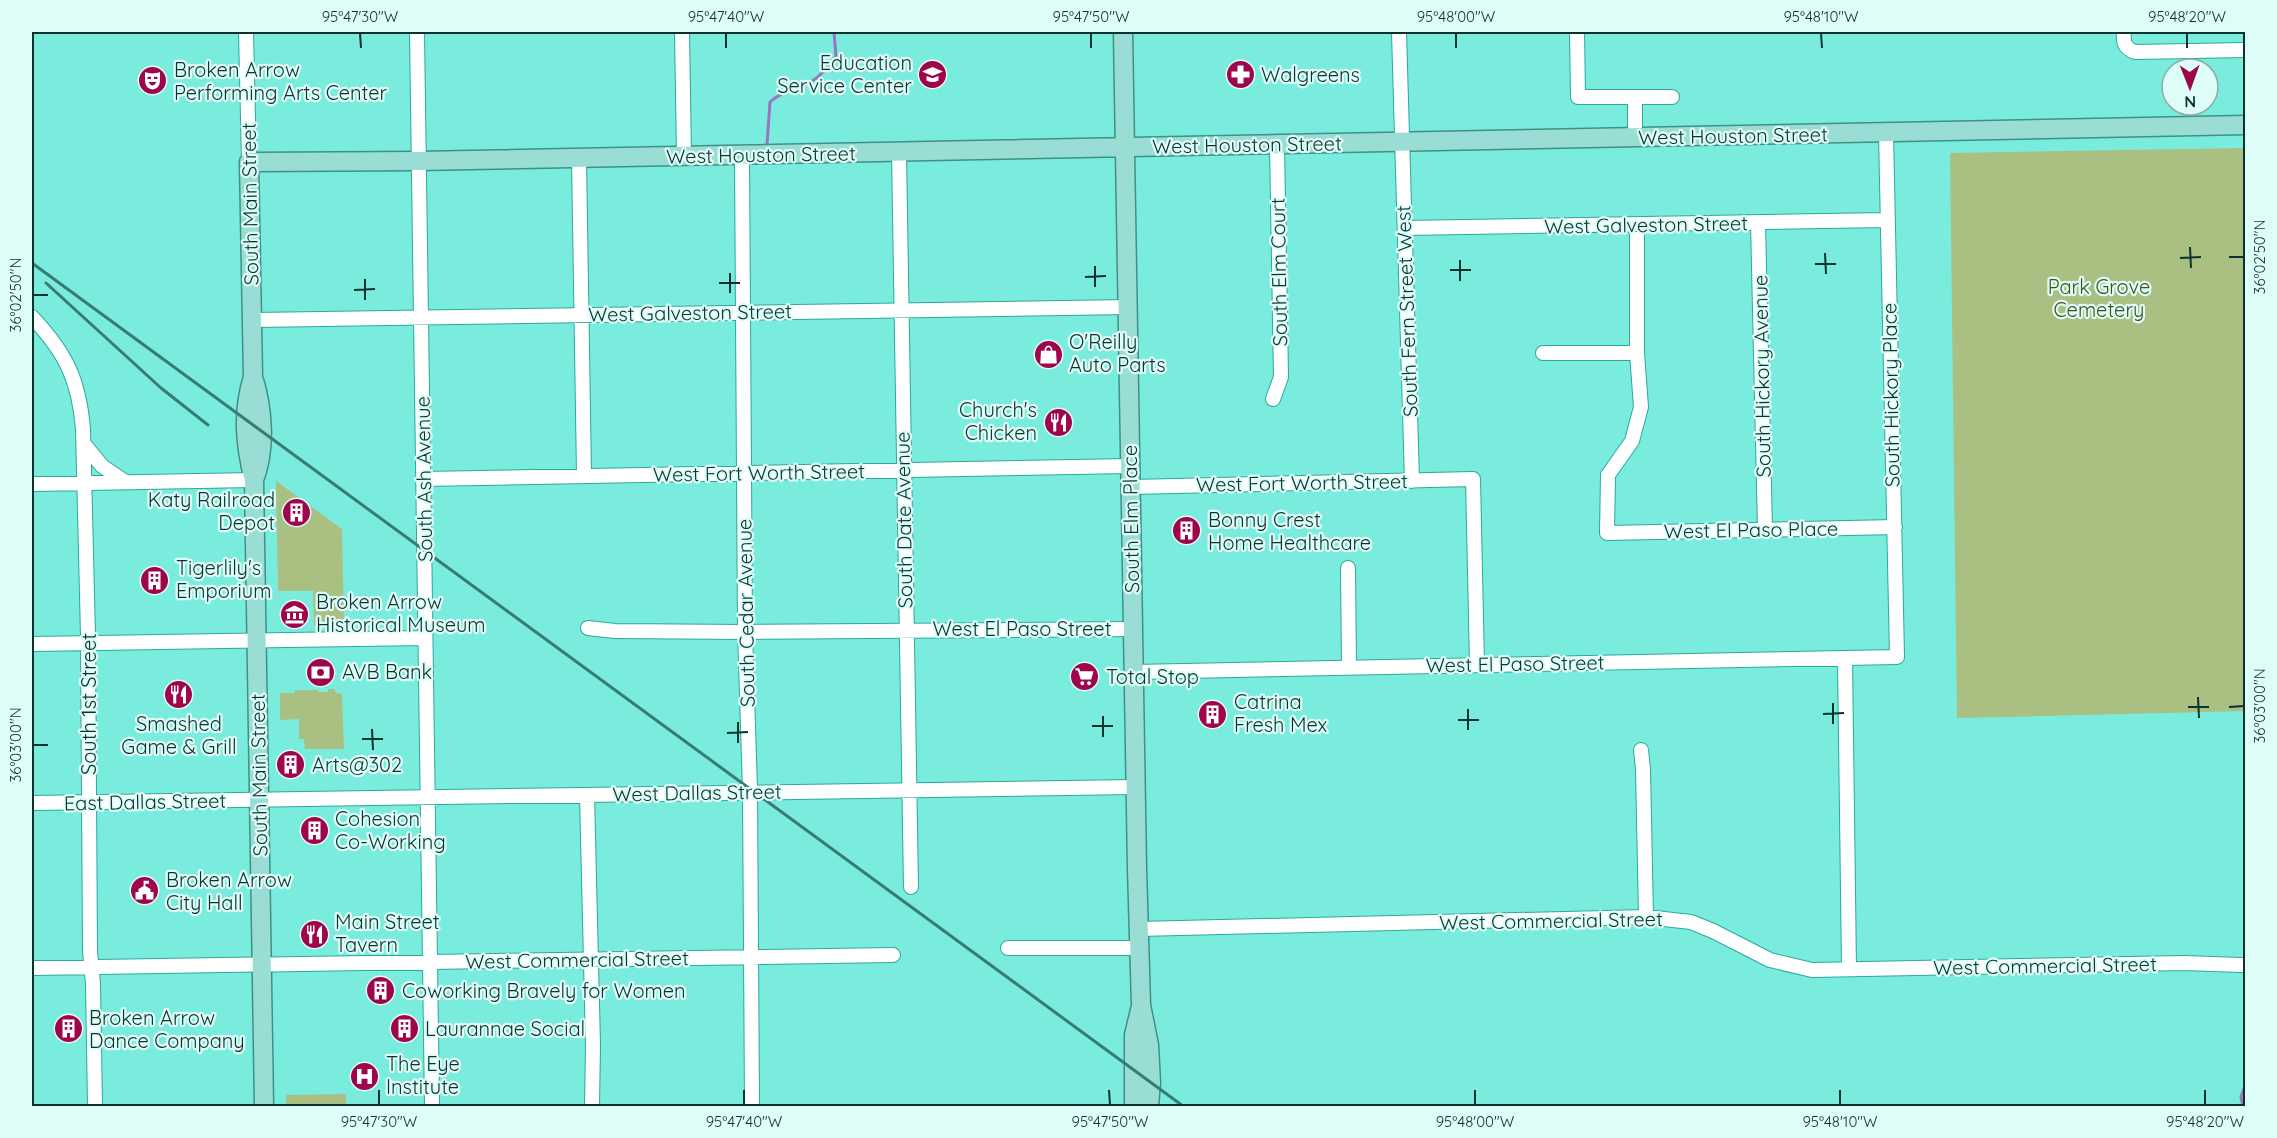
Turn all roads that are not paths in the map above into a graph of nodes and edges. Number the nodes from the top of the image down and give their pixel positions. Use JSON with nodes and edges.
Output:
{"nodes":[{"id":1,"x":246,"y":32,"type":"edge"},
{"id":2,"x":417,"y":32,"type":"edge"},
{"id":3,"x":682,"y":32,"type":"edge"},
{"id":4,"x":1123,"y":32,"type":"edge"},
{"id":5,"x":1399,"y":32,"type":"edge"},
{"id":6,"x":1577,"y":32,"type":"edge"},
{"id":7,"x":2124,"y":32,"type":"edge"},
{"id":8,"x":2246,"y":51,"type":"edge"},
{"id":9,"x":1635,"y":97,"type":"junction"},
{"id":10,"x":1672,"y":98,"type":"dead end"},
{"id":11,"x":2246,"y":125,"type":"edge"},
{"id":12,"x":1886,"y":133,"type":"junction"},
{"id":13,"x":1635,"y":137,"type":"junction"},
{"id":14,"x":1402,"y":141,"type":"junction"},
{"id":15,"x":1277,"y":145,"type":"junction"},
{"id":16,"x":1125,"y":148,"type":"junction"},
{"id":17,"x":899,"y":152,"type":"junction"},
{"id":18,"x":742,"y":155,"type":"junction"},
{"id":19,"x":684,"y":156,"type":"junction"},
{"id":20,"x":579,"y":158,"type":"junction"},
{"id":21,"x":418,"y":161,"type":"junction"},
{"id":22,"x":249,"y":162,"type":"junction"},
{"id":23,"x":1887,"y":219,"type":"junction"},
{"id":24,"x":1758,"y":223,"type":"junction"},
{"id":25,"x":1637,"y":225,"type":"junction"},
{"id":26,"x":1405,"y":228,"type":"junction"},
{"id":27,"x":1128,"y":307,"type":"junction"},
{"id":28,"x":901,"y":309,"type":"junction"},
{"id":29,"x":742,"y":312,"type":"junction"},
{"id":30,"x":581,"y":315,"type":"junction"},
{"id":31,"x":32,"y":317,"type":"edge"},
{"id":32,"x":421,"y":317,"type":"junction"},
{"id":33,"x":252,"y":320,"type":"junction"},
{"id":34,"x":1543,"y":353,"type":"dead end"},
{"id":35,"x":1637,"y":353,"type":"junction"},
{"id":36,"x":1273,"y":399,"type":"dead end"},
{"id":37,"x":84,"y":444,"type":"junction"},
{"id":38,"x":1130,"y":466,"type":"junction"},
{"id":39,"x":903,"y":470,"type":"junction"},
{"id":40,"x":744,"y":473,"type":"junction"},
{"id":41,"x":584,"y":475,"type":"junction"},
{"id":42,"x":424,"y":478,"type":"junction"},
{"id":43,"x":254,"y":480,"type":"junction"},
{"id":44,"x":1412,"y":481,"type":"junction"},
{"id":45,"x":127,"y":482,"type":"junction"},
{"id":46,"x":86,"y":483,"type":"junction"},
{"id":47,"x":32,"y":484,"type":"edge"},
{"id":48,"x":1131,"y":487,"type":"junction"},
{"id":49,"x":1895,"y":527,"type":"junction"},
{"id":50,"x":1765,"y":530,"type":"junction"},
{"id":51,"x":1348,"y":568,"type":"dead end"},
{"id":52,"x":588,"y":628,"type":"dead end"},
{"id":53,"x":1133,"y":629,"type":"junction"},
{"id":54,"x":905,"y":630,"type":"junction"},
{"id":55,"x":745,"y":632,"type":"junction"},
{"id":56,"x":425,"y":638,"type":"junction"},
{"id":57,"x":256,"y":640,"type":"junction"},
{"id":58,"x":88,"y":643,"type":"junction"},
{"id":59,"x":32,"y":644,"type":"edge"},
{"id":60,"x":1897,"y":657,"type":"joint"},
{"id":61,"x":1845,"y":659,"type":"junction"},
{"id":62,"x":1476,"y":665,"type":"junction"},
{"id":63,"x":1349,"y":667,"type":"junction"},
{"id":64,"x":1134,"y":672,"type":"junction"},
{"id":65,"x":1641,"y":750,"type":"dead end"},
{"id":66,"x":1135,"y":787,"type":"junction"},
{"id":67,"x":909,"y":789,"type":"junction"},
{"id":68,"x":750,"y":793,"type":"junction"},
{"id":69,"x":587,"y":795,"type":"junction"},
{"id":70,"x":427,"y":797,"type":"junction"},
{"id":71,"x":260,"y":800,"type":"junction"},
{"id":72,"x":88,"y":802,"type":"junction"},
{"id":73,"x":32,"y":803,"type":"edge"},
{"id":74,"x":911,"y":887,"type":"dead end"},
{"id":75,"x":1646,"y":917,"type":"junction"},
{"id":76,"x":1138,"y":929,"type":"junction"},
{"id":77,"x":1008,"y":948,"type":"dead end"},
{"id":78,"x":1139,"y":948,"type":"junction"},
{"id":79,"x":893,"y":955,"type":"dead end"},
{"id":80,"x":752,"y":958,"type":"junction"},
{"id":81,"x":590,"y":960,"type":"junction"},
{"id":82,"x":430,"y":962,"type":"junction"},
{"id":83,"x":262,"y":965,"type":"junction"},
{"id":84,"x":2242,"y":965,"type":"dead end"},
{"id":85,"x":32,"y":968,"type":"edge"},
{"id":86,"x":92,"y":968,"type":"junction"},
{"id":87,"x":1849,"y":969,"type":"junction"},
{"id":88,"x":1141,"y":1005,"type":"junction"},
{"id":89,"x":95,"y":1107,"type":"edge"},
{"id":90,"x":264,"y":1107,"type":"edge"},
{"id":91,"x":432,"y":1107,"type":"edge"},
{"id":92,"x":592,"y":1107,"type":"edge"},
{"id":93,"x":752,"y":1107,"type":"edge"},
{"id":94,"x":1136,"y":1107,"type":"edge"},
{"id":95,"x":1149,"y":1107,"type":"edge"}],
"edges":[{"from":1,"to":22,"type":"street","name":"South Main Street"},
{"from":2,"to":21,"type":"street","name":"South Ash Avenue"},
{"from":3,"to":19,"type":"street"},
{"from":4,"to":16,"type":"main road","name":"South Elm Place"},
{"from":5,"to":14,"type":"street","name":"South Fern Street West"},
{"from":6,"to":9,"type":"street"},
{"from":7,"to":8,"type":"street"},
{"from":9,"to":10,"type":"street"},
{"from":9,"to":13,"type":"street"},
{"from":11,"to":12,"type":"main road","name":"West Houston Street"},
{"from":12,"to":13,"type":"main road","name":"West Houston Street"},
{"from":12,"to":23,"type":"street","name":"South Hickory Place"},
{"from":13,"to":14,"type":"main road","name":"West Houston Street"},
{"from":14,"to":15,"type":"main road","name":"West Houston Street"},
{"from":14,"to":26,"type":"street","name":"South Fern Street West"},
{"from":15,"to":16,"type":"main road","name":"West Houston Street"},
{"from":15,"to":36,"type":"street","name":"South Elm Court"},
{"from":16,"to":17,"type":"main road","name":"West Houston Street"},
{"from":16,"to":27,"type":"main road","name":"South Elm Place"},
{"from":17,"to":18,"type":"main road","name":"West Houston Street"},
{"from":17,"to":28,"type":"street","name":"South Date Avenue"},
{"from":18,"to":19,"type":"main road","name":"West Houston Street"},
{"from":18,"to":29,"type":"street","name":"South Cedar Avenue"},
{"from":19,"to":20,"type":"main road","name":"West Houston Street"},
{"from":20,"to":21,"type":"main road","name":"West Houston Street"},
{"from":20,"to":30,"type":"street"},
{"from":21,"to":22,"type":"main road","name":"West Houston Street"},
{"from":21,"to":32,"type":"street","name":"South Ash Avenue"},
{"from":22,"to":33,"type":"main road","name":"South Main Street"},
{"from":23,"to":24,"type":"street","name":"West Galveston Street"},
{"from":23,"to":49,"type":"street","name":"South Hickory Place"},
{"from":24,"to":25,"type":"street","name":"West Galveston Street"},
{"from":24,"to":50,"type":"street","name":"South Hickory Avenue"},
{"from":25,"to":26,"type":"street","name":"West Galveston Street"},
{"from":25,"to":35,"type":"street"},
{"from":26,"to":44,"type":"street","name":"South Fern Street West"},
{"from":27,"to":28,"type":"street","name":"West Galveston Street"},
{"from":27,"to":38,"type":"main road","name":"South Elm Place"},
{"from":28,"to":29,"type":"street","name":"West Galveston Street"},
{"from":28,"to":39,"type":"street","name":"South Date Avenue"},
{"from":29,"to":30,"type":"street","name":"West Galveston Street"},
{"from":29,"to":40,"type":"street","name":"South Cedar Avenue"},
{"from":30,"to":32,"type":"street","name":"West Galveston Street"},
{"from":30,"to":41,"type":"street"},
{"from":31,"to":37,"type":"street","name":"South 1st Street"},
{"from":32,"to":33,"type":"street","name":"West Galveston Street"},
{"from":32,"to":42,"type":"street","name":"South Ash Avenue"},
{"from":33,"to":43,"type":"main road","name":"South Main Street"},
{"from":34,"to":35,"type":"street"},
{"from":35,"to":50,"type":"street","name":"West El Paso Place"},
{"from":37,"to":45,"type":"street"},
{"from":37,"to":46,"type":"street","name":"South 1st Street"},
{"from":38,"to":39,"type":"street","name":"West Fort Worth Street"},
{"from":38,"to":48,"type":"main road","name":"South Elm Place"},
{"from":39,"to":40,"type":"street","name":"West Fort Worth Street"},
{"from":39,"to":54,"type":"street","name":"South Date Avenue"},
{"from":40,"to":41,"type":"street","name":"West Fort Worth Street"},
{"from":40,"to":55,"type":"street","name":"South Cedar Avenue"},
{"from":41,"to":42,"type":"street","name":"West Fort Worth Street"},
{"from":42,"to":56,"type":"street","name":"South Ash Avenue"},
{"from":43,"to":45,"type":"street"},
{"from":43,"to":57,"type":"main road","name":"South Main Street"},
{"from":44,"to":48,"type":"street","name":"West Fort Worth Street"},
{"from":44,"to":62,"type":"street","name":"West Fort Worth Street"},
{"from":45,"to":46,"type":"street"},
{"from":46,"to":47,"type":"street"},
{"from":46,"to":58,"type":"street","name":"South 1st Street"},
{"from":48,"to":53,"type":"main road","name":"South Elm Place"},
{"from":49,"to":50,"type":"street","name":"West El Paso Place"},
{"from":49,"to":60,"type":"street","name":"South Hickory Place"},
{"from":51,"to":63,"type":"street"},
{"from":52,"to":55,"type":"street","name":"West El Paso Street"},
{"from":53,"to":54,"type":"street","name":"West El Paso Street"},
{"from":53,"to":64,"type":"main road","name":"South Elm Place"},
{"from":54,"to":55,"type":"street","name":"West El Paso Street"},
{"from":54,"to":67,"type":"street","name":"South Date Avenue"},
{"from":55,"to":68,"type":"street","name":"South Cedar Avenue"},
{"from":56,"to":57,"type":"street"},
{"from":56,"to":70,"type":"street","name":"South Ash Avenue"},
{"from":57,"to":58,"type":"street"},
{"from":57,"to":71,"type":"main road","name":"South Main Street"},
{"from":58,"to":59,"type":"street"},
{"from":58,"to":72,"type":"street","name":"South 1st Street"},
{"from":60,"to":61,"type":"street","name":"West El Paso Street"},
{"from":61,"to":62,"type":"street","name":"West El Paso Street"},
{"from":61,"to":87,"type":"street"},
{"from":62,"to":63,"type":"street","name":"West El Paso Street"},
{"from":63,"to":64,"type":"street","name":"West El Paso Street"},
{"from":64,"to":66,"type":"main road","name":"South Elm Place"},
{"from":65,"to":75,"type":"street"},
{"from":66,"to":67,"type":"street","name":"West Dallas Street"},
{"from":66,"to":76,"type":"main road","name":"South Elm Place"},
{"from":67,"to":68,"type":"street","name":"West Dallas Street"},
{"from":67,"to":74,"type":"street","name":"South Date Avenue"},
{"from":68,"to":69,"type":"street","name":"West Dallas Street"},
{"from":68,"to":80,"type":"street","name":"South Cedar Avenue"},
{"from":69,"to":70,"type":"street","name":"West Dallas Street"},
{"from":69,"to":81,"type":"street"},
{"from":70,"to":71,"type":"street","name":"West Dallas Street"},
{"from":70,"to":82,"type":"street","name":"South Ash Avenue"},
{"from":71,"to":72,"type":"street","name":"East Dallas Street"},
{"from":71,"to":83,"type":"main road","name":"South Main Street"},
{"from":72,"to":73,"type":"street","name":"East Dallas Street"},
{"from":72,"to":86,"type":"street","name":"South 1st Street"},
{"from":75,"to":76,"type":"street","name":"West Commercial Street"},
{"from":75,"to":87,"type":"street","name":"West Commercial Street"},
{"from":76,"to":78,"type":"main road","name":"South Elm Place"},
{"from":77,"to":78,"type":"street"},
{"from":78,"to":88,"type":"main road","name":"South Elm Place"},
{"from":79,"to":80,"type":"street","name":"West Commercial Street"},
{"from":80,"to":81,"type":"street","name":"West Commercial Street"},
{"from":80,"to":93,"type":"street","name":"South Cedar Avenue"},
{"from":81,"to":82,"type":"street","name":"West Commercial Street"},
{"from":81,"to":92,"type":"street"},
{"from":82,"to":83,"type":"street","name":"West Commercial Street"},
{"from":82,"to":91,"type":"street","name":"South Ash Avenue"},
{"from":83,"to":86,"type":"street","name":"West Commercial Street"},
{"from":83,"to":90,"type":"main road","name":"South Main Street"},
{"from":84,"to":87,"type":"street","name":"West Commercial Street"},
{"from":85,"to":86,"type":"street","name":"West Commercial Street"},
{"from":86,"to":89,"type":"street","name":"South 1st Street"},
{"from":88,"to":94,"type":"main road","name":"South Elm Place"},
{"from":88,"to":95,"type":"main road","name":"South Elm Place"}]}
